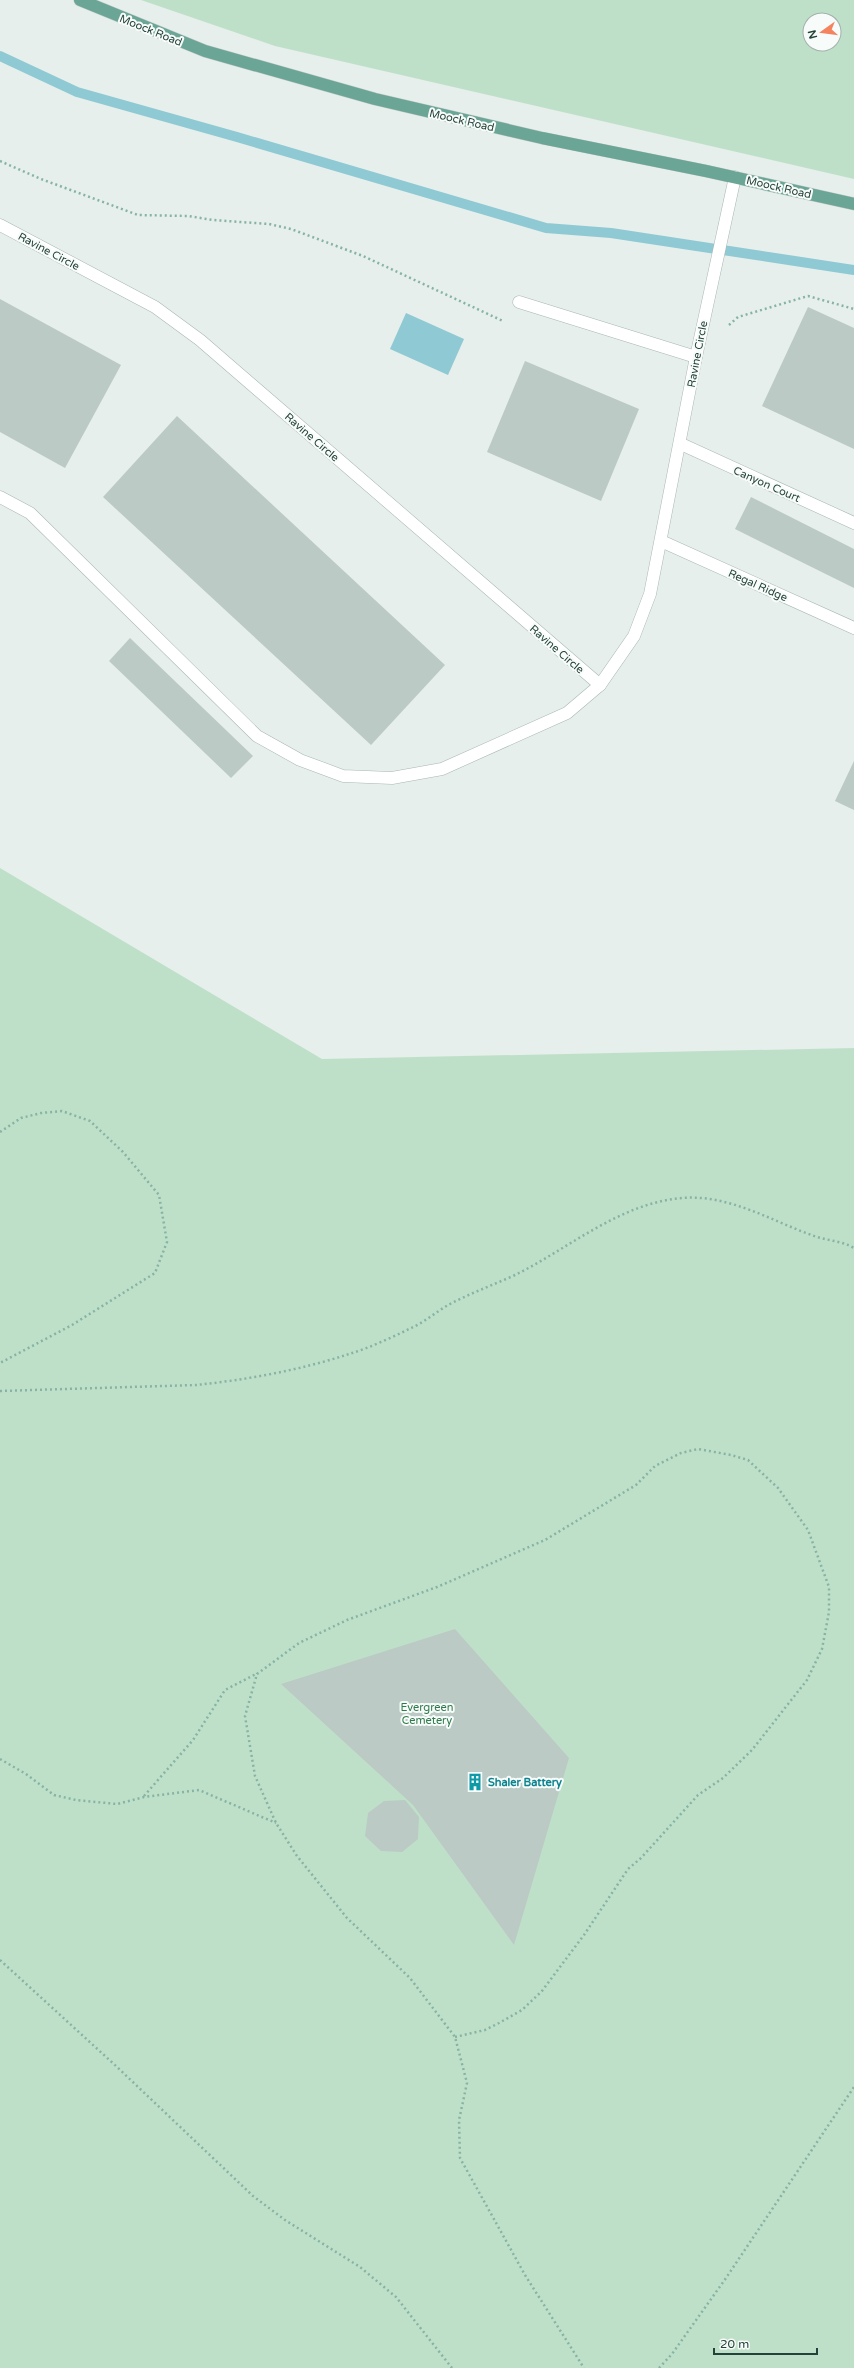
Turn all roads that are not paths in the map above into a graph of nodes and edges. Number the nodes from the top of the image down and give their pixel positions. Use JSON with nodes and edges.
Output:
{"nodes":[{"id":1,"x":80,"y":0,"type":"edge"},
{"id":2,"x":735,"y":177,"type":"junction"},
{"id":3,"x":854,"y":204,"type":"edge"},
{"id":4,"x":0,"y":225,"type":"edge"},
{"id":5,"x":519,"y":302,"type":"road end"},
{"id":6,"x":696,"y":357,"type":"junction"},
{"id":7,"x":681,"y":444,"type":"junction"},
{"id":8,"x":0,"y":497,"type":"edge"},
{"id":9,"x":854,"y":523,"type":"edge"},
{"id":10,"x":661,"y":541,"type":"junction"},
{"id":11,"x":854,"y":628,"type":"edge"},
{"id":12,"x":600,"y":685,"type":"junction"}],
"edges":[{"from":1,"to":2,"type":"main road","name":"Moock Road"},
{"from":2,"to":3,"type":"main road","name":"Moock Road"},
{"from":2,"to":6,"type":"street","name":"Ravine Circle"},
{"from":4,"to":12,"type":"street","name":"Ravine Circle"},
{"from":5,"to":6,"type":"street"},
{"from":6,"to":7,"type":"street","name":"Ravine Circle"},
{"from":7,"to":9,"type":"street","name":"Canyon Court"},
{"from":7,"to":10,"type":"street","name":"Ravine Circle"},
{"from":8,"to":12,"type":"street","name":"Ravine Circle"},
{"from":10,"to":11,"type":"street","name":"Regal Ridge"},
{"from":10,"to":12,"type":"street","name":"Ravine Circle"}]}
